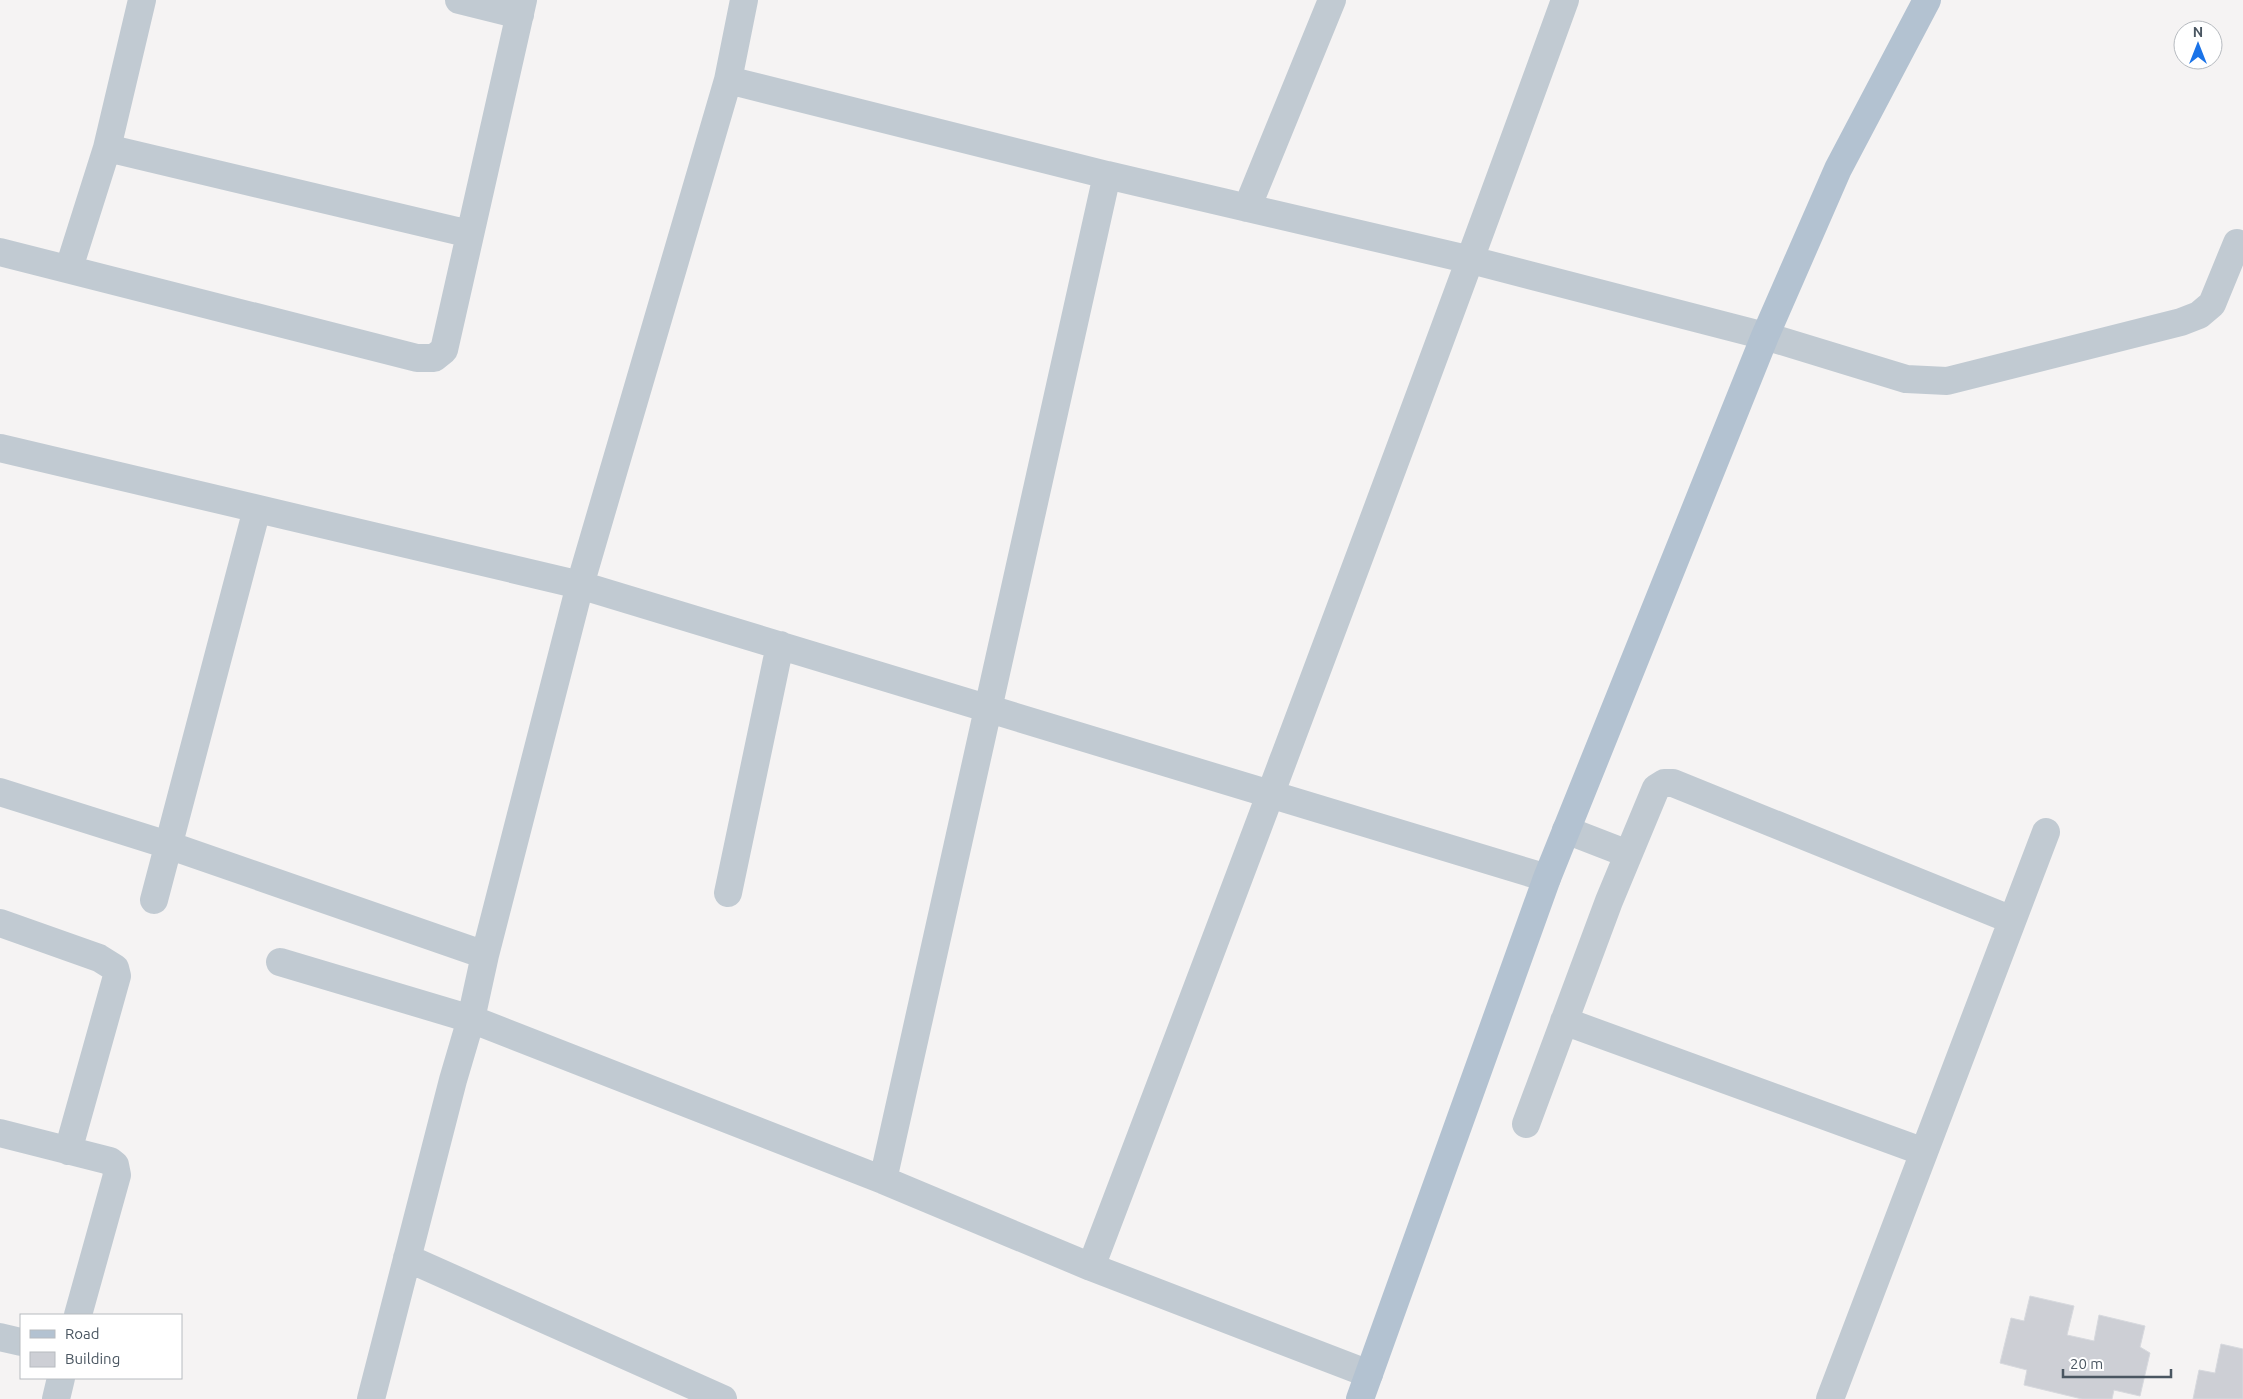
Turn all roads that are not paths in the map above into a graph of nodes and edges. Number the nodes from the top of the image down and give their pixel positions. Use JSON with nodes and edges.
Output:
{"nodes":[{"id":1,"x":142,"y":0,"type":"edge"},
{"id":2,"x":459,"y":0,"type":"edge"},
{"id":3,"x":744,"y":0,"type":"edge"},
{"id":4,"x":1332,"y":0,"type":"edge"},
{"id":5,"x":1566,"y":0,"type":"edge"},
{"id":6,"x":1928,"y":0,"type":"edge"},
{"id":7,"x":521,"y":7,"type":"edge"},
{"id":8,"x":728,"y":80,"type":"junction"},
{"id":9,"x":107,"y":148,"type":"junction"},
{"id":10,"x":1107,"y":175,"type":"junction"},
{"id":11,"x":1247,"y":208,"type":"junction"},
{"id":12,"x":470,"y":234,"type":"junction"},
{"id":13,"x":2238,"y":243,"type":"dead end"},
{"id":14,"x":0,"y":252,"type":"edge"},
{"id":15,"x":1471,"y":260,"type":"junction"},
{"id":16,"x":69,"y":268,"type":"junction"},
{"id":17,"x":1765,"y":336,"type":"junction"},
{"id":18,"x":0,"y":448,"type":"edge"},
{"id":19,"x":256,"y":509,"type":"junction"},
{"id":20,"x":580,"y":584,"type":"junction"},
{"id":21,"x":780,"y":645,"type":"junction"},
{"id":22,"x":987,"y":709,"type":"junction"},
{"id":23,"x":0,"y":792,"type":"edge"},
{"id":24,"x":1272,"y":795,"type":"junction"},
{"id":25,"x":1566,"y":830,"type":"junction"},
{"id":26,"x":2046,"y":832,"type":"dead end"},
{"id":27,"x":168,"y":845,"type":"junction"},
{"id":28,"x":1628,"y":854,"type":"junction"},
{"id":29,"x":1547,"y":878,"type":"junction"},
{"id":30,"x":728,"y":893,"type":"dead end"},
{"id":31,"x":154,"y":900,"type":"dead end"},
{"id":32,"x":2012,"y":920,"type":"junction"},
{"id":33,"x":0,"y":923,"type":"edge"},
{"id":34,"x":485,"y":955,"type":"junction"},
{"id":35,"x":280,"y":962,"type":"dead end"},
{"id":36,"x":471,"y":1019,"type":"junction"},
{"id":37,"x":1564,"y":1020,"type":"junction"},
{"id":38,"x":1526,"y":1124,"type":"dead end"},
{"id":39,"x":0,"y":1133,"type":"edge"},
{"id":40,"x":68,"y":1151,"type":"junction"},
{"id":41,"x":1924,"y":1152,"type":"junction"},
{"id":42,"x":883,"y":1180,"type":"junction"},
{"id":43,"x":407,"y":1258,"type":"junction"},
{"id":44,"x":1091,"y":1267,"type":"junction"},
{"id":45,"x":78,"y":1314,"type":"edge"},
{"id":46,"x":0,"y":1337,"type":"edge"},
{"id":47,"x":20,"y":1342,"type":"edge"},
{"id":48,"x":1369,"y":1374,"type":"junction"},
{"id":49,"x":61,"y":1379,"type":"edge"},
{"id":50,"x":56,"y":1399,"type":"edge"},
{"id":51,"x":371,"y":1399,"type":"edge"},
{"id":52,"x":723,"y":1399,"type":"edge"},
{"id":53,"x":1360,"y":1399,"type":"edge"},
{"id":54,"x":1830,"y":1399,"type":"edge"}],
"edges":[{"from":1,"to":9,"type":"street"},
{"from":2,"to":7,"type":"street"},
{"from":3,"to":8,"type":"street"},
{"from":4,"to":11,"type":"street"},
{"from":5,"to":15,"type":"street"},
{"from":6,"to":17,"type":"main road"},
{"from":7,"to":12,"type":"street"},
{"from":8,"to":10,"type":"street"},
{"from":8,"to":20,"type":"street"},
{"from":9,"to":12,"type":"street"},
{"from":9,"to":16,"type":"street"},
{"from":10,"to":11,"type":"street"},
{"from":10,"to":22,"type":"street"},
{"from":11,"to":15,"type":"street"},
{"from":12,"to":16,"type":"street"},
{"from":13,"to":17,"type":"street"},
{"from":14,"to":16,"type":"street"},
{"from":15,"to":17,"type":"street"},
{"from":15,"to":24,"type":"street"},
{"from":17,"to":25,"type":"main road"},
{"from":18,"to":19,"type":"street"},
{"from":19,"to":20,"type":"street"},
{"from":19,"to":27,"type":"street"},
{"from":20,"to":21,"type":"street"},
{"from":20,"to":34,"type":"street"},
{"from":21,"to":22,"type":"street"},
{"from":21,"to":30,"type":"street"},
{"from":22,"to":24,"type":"street"},
{"from":22,"to":42,"type":"street"},
{"from":23,"to":27,"type":"street"},
{"from":24,"to":29,"type":"street"},
{"from":24,"to":44,"type":"street"},
{"from":25,"to":28,"type":"street"},
{"from":25,"to":29,"type":"main road"},
{"from":26,"to":32,"type":"street"},
{"from":27,"to":31,"type":"street"},
{"from":27,"to":34,"type":"street"},
{"from":28,"to":32,"type":"street"},
{"from":28,"to":37,"type":"street"},
{"from":29,"to":48,"type":"main road"},
{"from":32,"to":41,"type":"street"},
{"from":33,"to":40,"type":"street"},
{"from":34,"to":36,"type":"street"},
{"from":35,"to":36,"type":"street"},
{"from":36,"to":42,"type":"street"},
{"from":36,"to":43,"type":"street"},
{"from":37,"to":38,"type":"street"},
{"from":37,"to":41,"type":"street"},
{"from":39,"to":40,"type":"street"},
{"from":40,"to":45,"type":"street"},
{"from":41,"to":54,"type":"street"},
{"from":42,"to":44,"type":"street"},
{"from":43,"to":51,"type":"street"},
{"from":43,"to":52,"type":"street"},
{"from":44,"to":48,"type":"street"},
{"from":46,"to":47,"type":"street"},
{"from":48,"to":53,"type":"main road"},
{"from":49,"to":50,"type":"street"}]}
